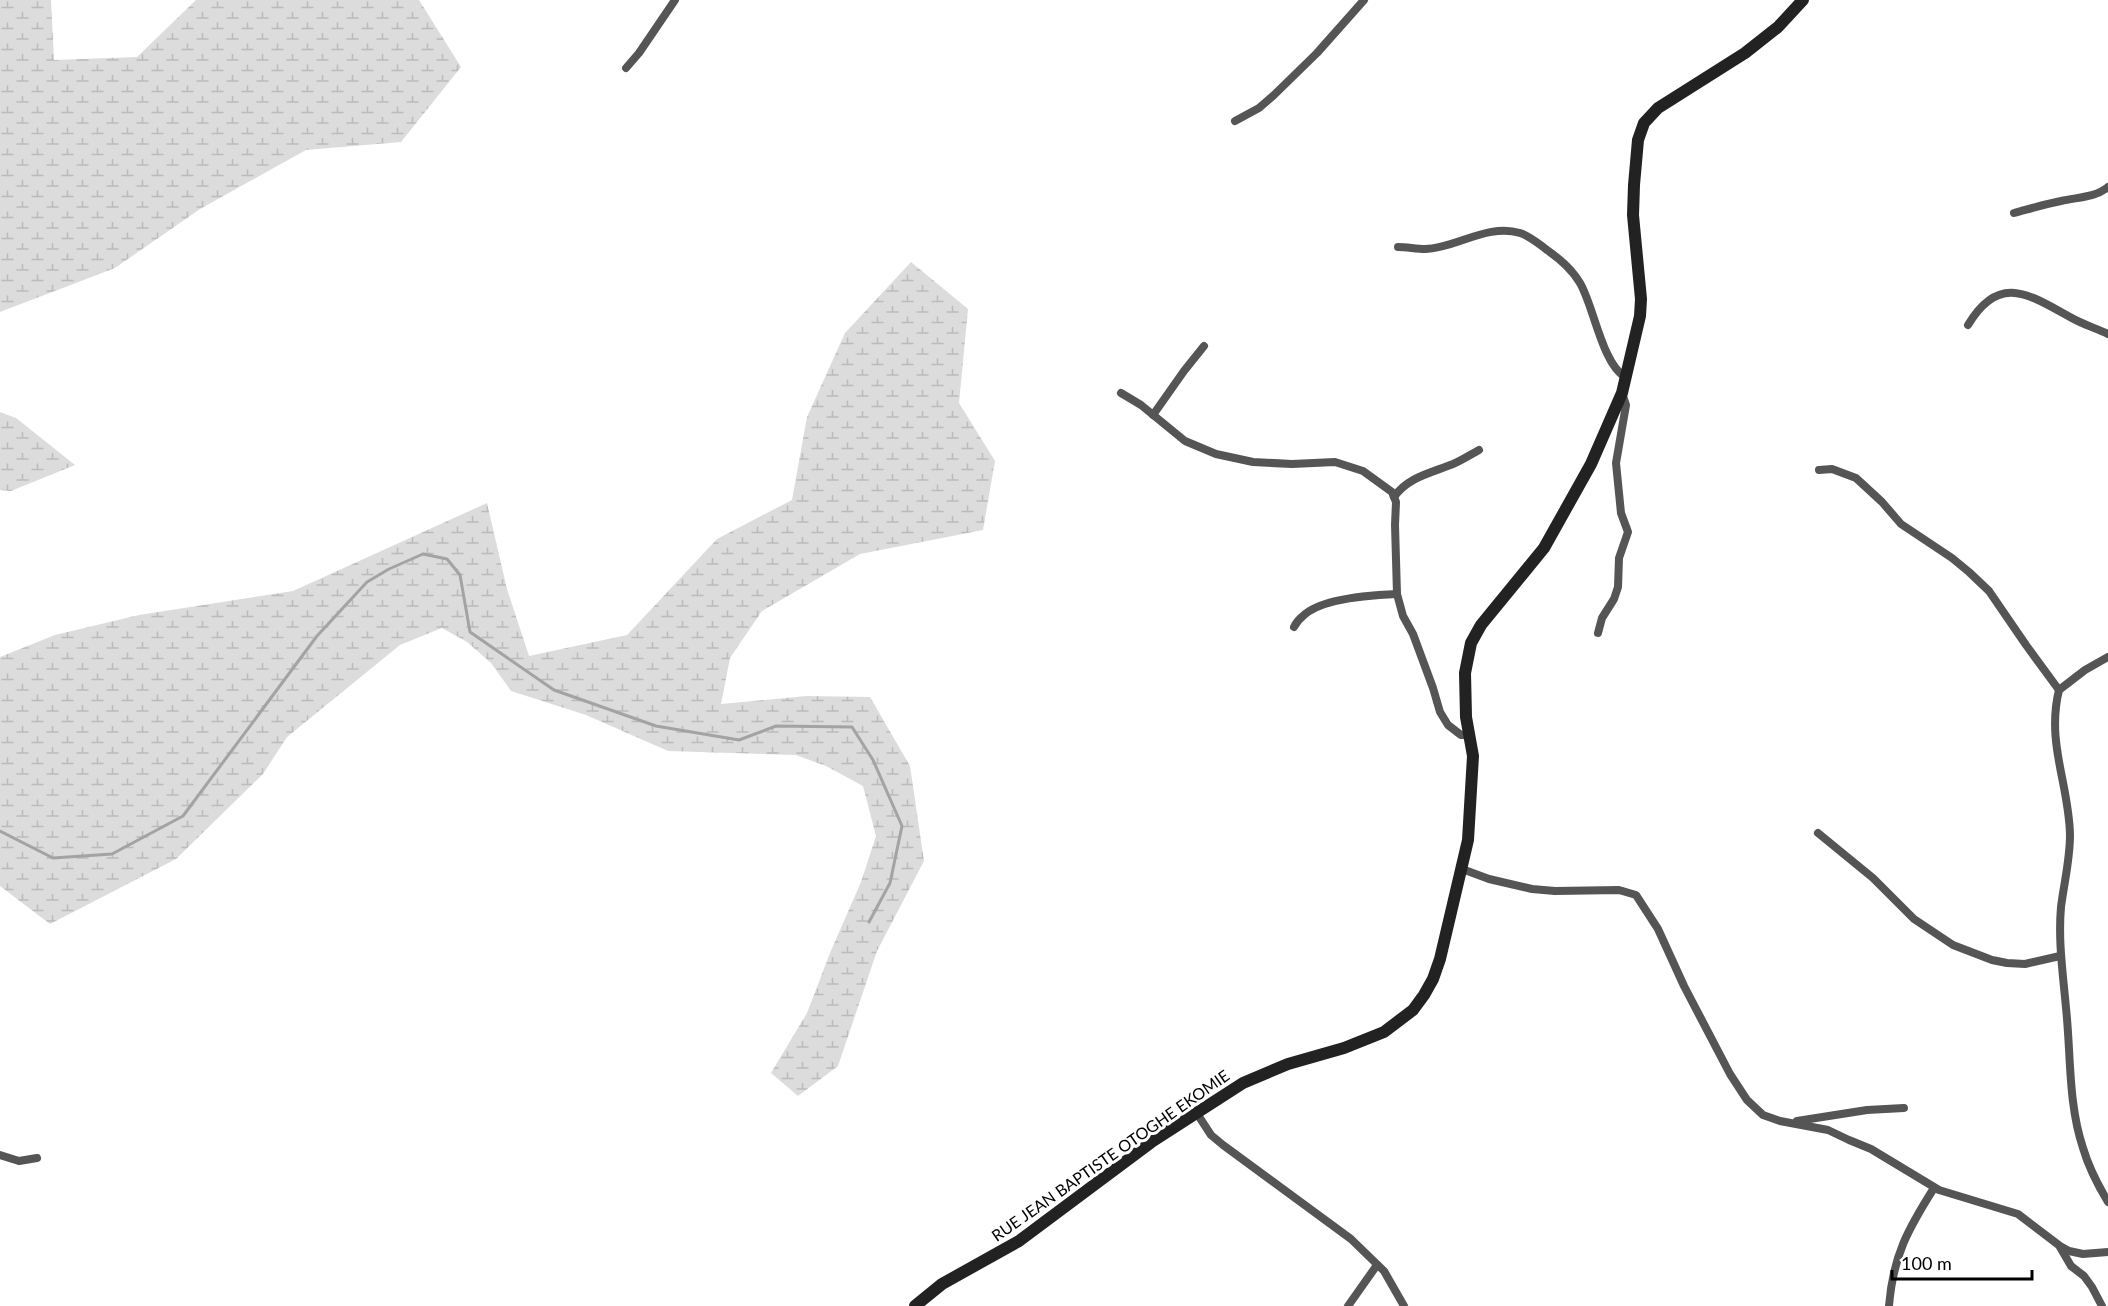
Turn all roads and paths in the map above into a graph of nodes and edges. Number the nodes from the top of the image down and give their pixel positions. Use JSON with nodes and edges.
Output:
{"nodes":[{"id":1,"x":675,"y":0,"type":"edge"},
{"id":2,"x":1364,"y":0,"type":"edge"},
{"id":3,"x":1803,"y":0,"type":"edge"},
{"id":4,"x":626,"y":68,"type":"dead end"},
{"id":5,"x":1235,"y":122,"type":"dead end"},
{"id":6,"x":2108,"y":187,"type":"edge"},
{"id":7,"x":2014,"y":213,"type":"dead end"},
{"id":8,"x":1398,"y":246,"type":"dead end"},
{"id":9,"x":1968,"y":325,"type":"dead end"},
{"id":10,"x":2108,"y":334,"type":"edge"},
{"id":11,"x":1204,"y":346,"type":"dead end"},
{"id":12,"x":1626,"y":371,"type":"junction"},
{"id":13,"x":1120,"y":393,"type":"dead end"},
{"id":14,"x":1622,"y":393,"type":"junction"},
{"id":15,"x":1153,"y":415,"type":"junction"},
{"id":16,"x":1479,"y":450,"type":"dead end"},
{"id":17,"x":1819,"y":470,"type":"dead end"},
{"id":18,"x":1394,"y":497,"type":"junction"},
{"id":19,"x":1397,"y":594,"type":"junction"},
{"id":20,"x":1293,"y":627,"type":"dead end"},
{"id":21,"x":1598,"y":633,"type":"dead end"},
{"id":22,"x":2108,"y":657,"type":"edge"},
{"id":23,"x":2059,"y":690,"type":"junction"},
{"id":24,"x":1470,"y":735,"type":"junction"},
{"id":25,"x":1818,"y":833,"type":"dead end"},
{"id":26,"x":1462,"y":869,"type":"junction"},
{"id":27,"x":2060,"y":956,"type":"junction"},
{"id":28,"x":1904,"y":1108,"type":"dead end"},
{"id":29,"x":1197,"y":1112,"type":"junction"},
{"id":30,"x":1786,"y":1122,"type":"junction"},
{"id":31,"x":0,"y":1155,"type":"edge"},
{"id":32,"x":37,"y":1158,"type":"dead end"},
{"id":33,"x":1934,"y":1188,"type":"junction"},
{"id":34,"x":2108,"y":1202,"type":"edge"},
{"id":35,"x":2060,"y":1246,"type":"junction"},
{"id":36,"x":2108,"y":1252,"type":"edge"},
{"id":37,"x":1377,"y":1265,"type":"junction"},
{"id":38,"x":915,"y":1306,"type":"edge"},
{"id":39,"x":1348,"y":1306,"type":"edge"},
{"id":40,"x":1404,"y":1306,"type":"edge"},
{"id":41,"x":1889,"y":1306,"type":"edge"},
{"id":42,"x":2102,"y":1306,"type":"edge"}],
"edges":[{"from":1,"to":4,"type":"street"},
{"from":2,"to":5,"type":"street"},
{"from":3,"to":12,"type":"street","name":"RUE JEAN BAPTISTE OTOGHE EKOMIE"},
{"from":6,"to":7,"type":"street"},
{"from":8,"to":12,"type":"street"},
{"from":9,"to":10,"type":"street"},
{"from":11,"to":15,"type":"street"},
{"from":12,"to":14,"type":"street","name":"RUE JEAN BAPTISTE OTOGHE EKOMIE"},
{"from":13,"to":15,"type":"street"},
{"from":14,"to":21,"type":"street"},
{"from":14,"to":24,"type":"street","name":"RUE JEAN BAPTISTE OTOGHE EKOMIE"},
{"from":15,"to":18,"type":"street"},
{"from":16,"to":18,"type":"street"},
{"from":17,"to":23,"type":"street"},
{"from":18,"to":19,"type":"street"},
{"from":19,"to":20,"type":"street"},
{"from":19,"to":24,"type":"street"},
{"from":22,"to":23,"type":"street"},
{"from":23,"to":27,"type":"street"},
{"from":24,"to":26,"type":"street","name":"RUE JEAN BAPTISTE OTOGHE EKOMIE"},
{"from":25,"to":27,"type":"street"},
{"from":26,"to":29,"type":"street","name":"RUE JEAN BAPTISTE OTOGHE EKOMIE"},
{"from":26,"to":30,"type":"street"},
{"from":27,"to":34,"type":"street"},
{"from":28,"to":30,"type":"street"},
{"from":29,"to":37,"type":"street"},
{"from":29,"to":38,"type":"street","name":"RUE JEAN BAPTISTE OTOGHE EKOMIE"},
{"from":30,"to":33,"type":"street"},
{"from":31,"to":32,"type":"street"},
{"from":33,"to":35,"type":"street"},
{"from":33,"to":41,"type":"street"},
{"from":35,"to":36,"type":"street"},
{"from":35,"to":42,"type":"street"},
{"from":37,"to":39,"type":"street"},
{"from":37,"to":40,"type":"street"}]}
